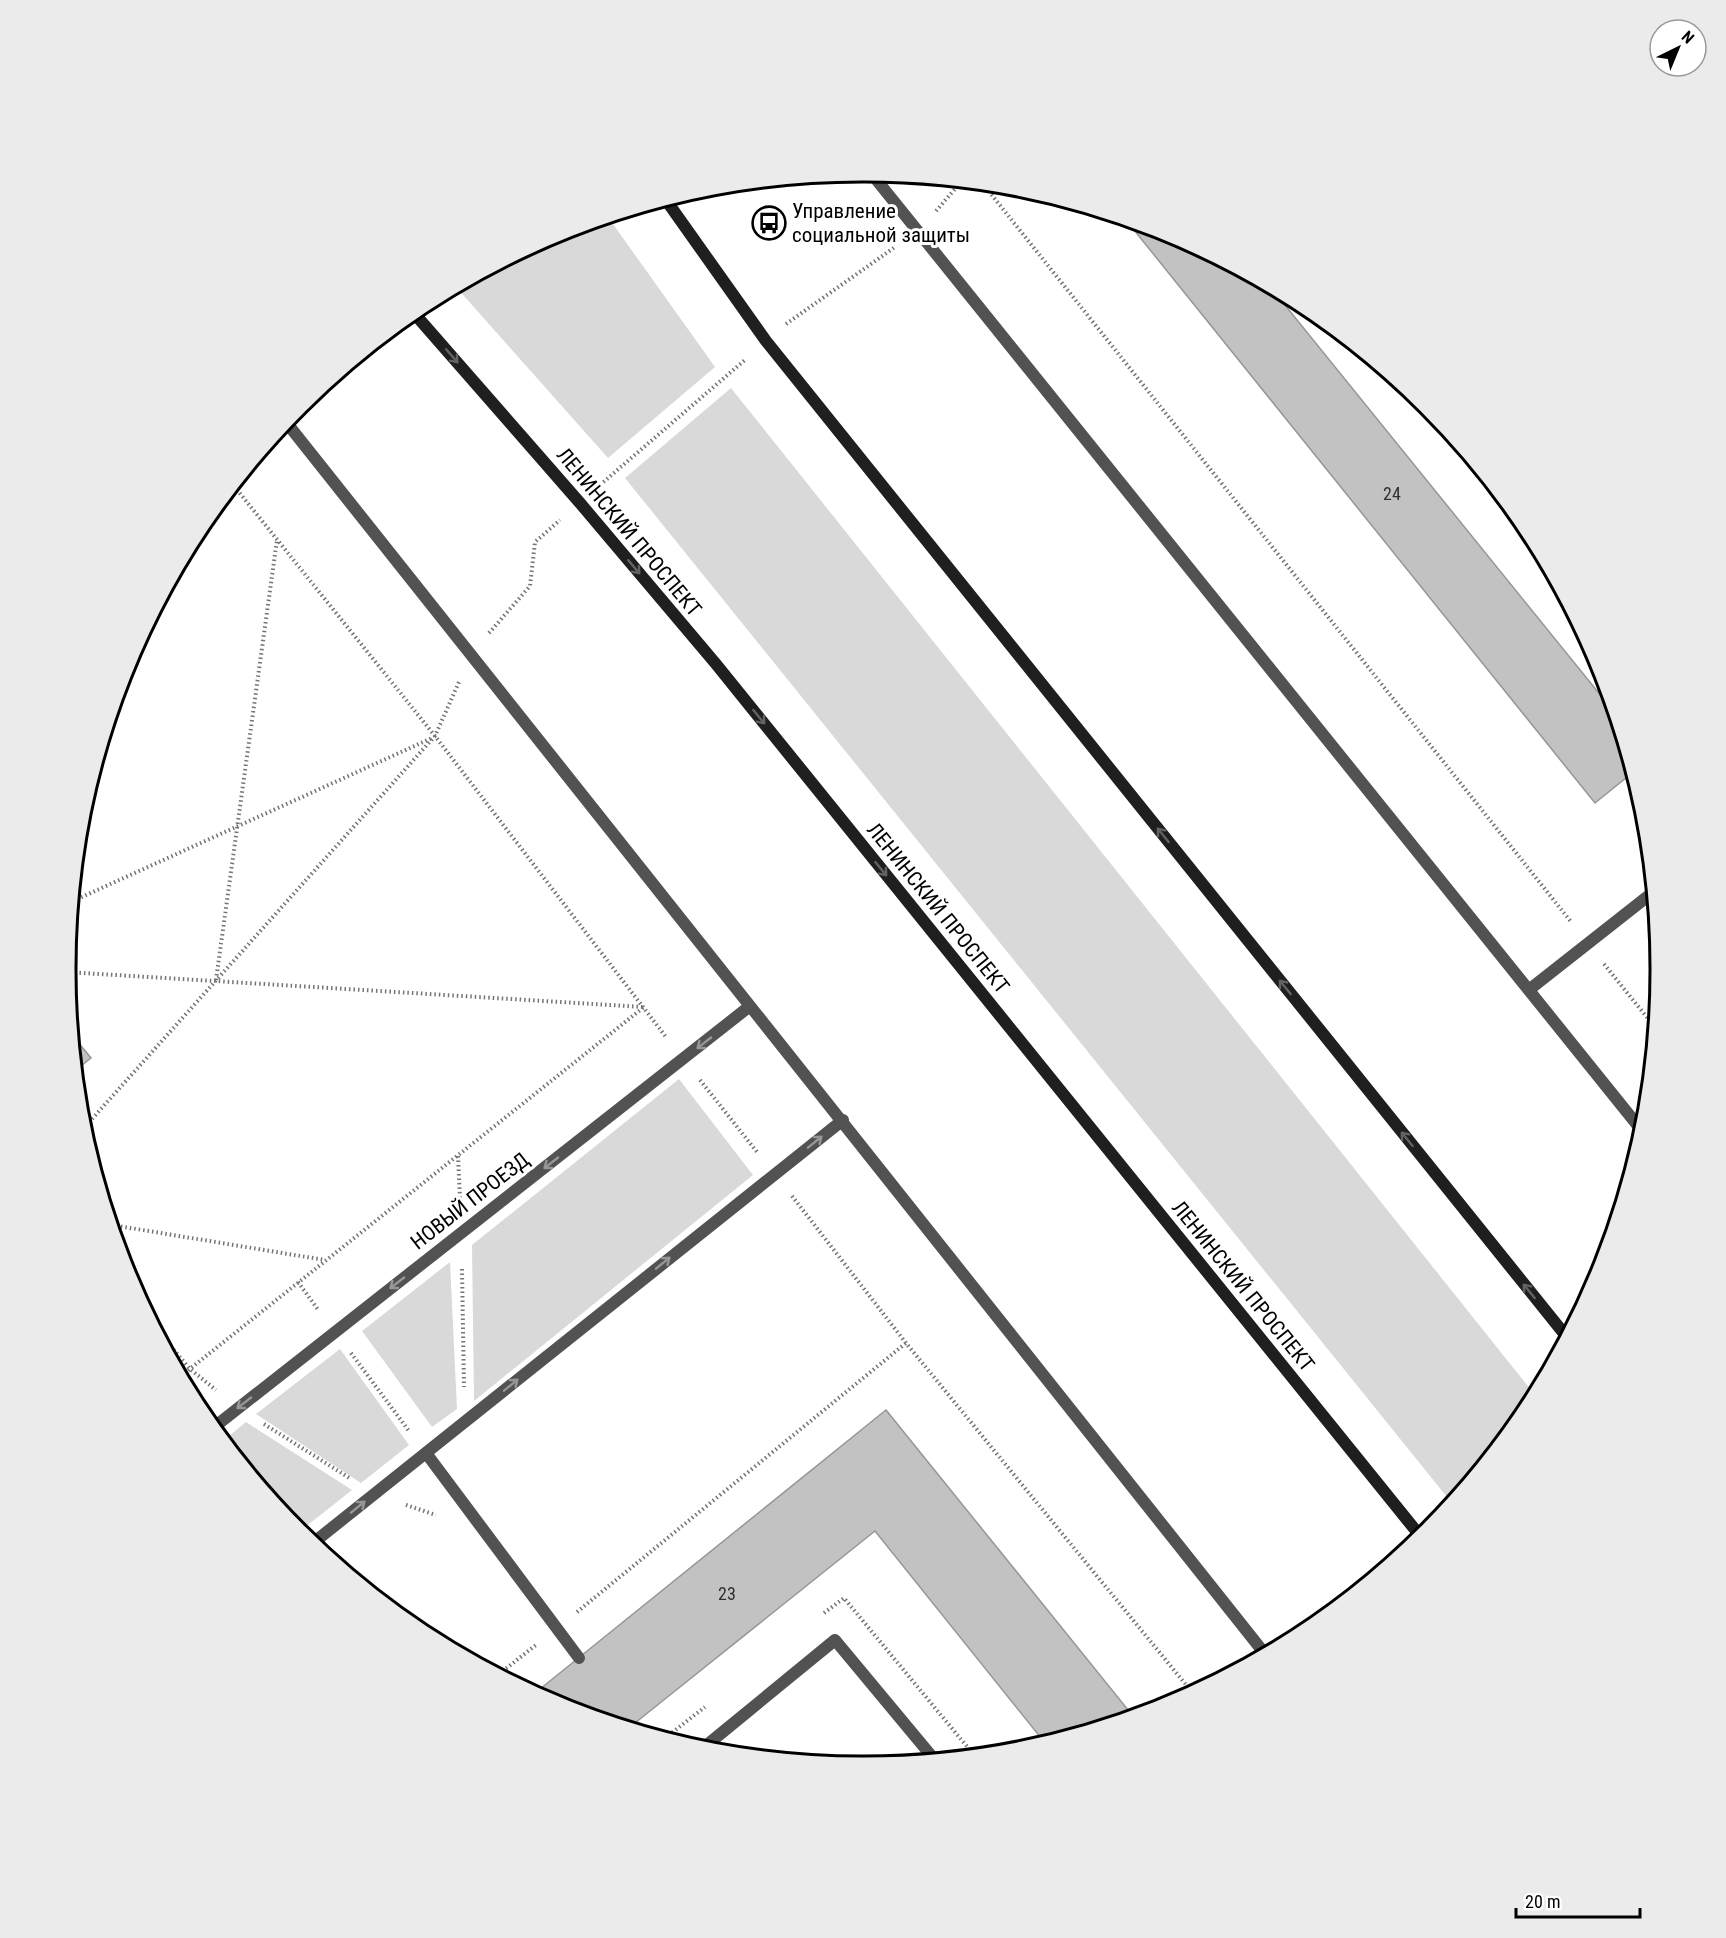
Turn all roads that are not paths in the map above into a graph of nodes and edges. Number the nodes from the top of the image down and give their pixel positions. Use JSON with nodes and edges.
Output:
{"nodes":[{"id":1,"x":878,"y":183,"type":"edge"},
{"id":2,"x":671,"y":207,"type":"edge"},
{"id":3,"x":420,"y":320,"type":"edge"},
{"id":4,"x":292,"y":429,"type":"edge"},
{"id":5,"x":1646,"y":898,"type":"edge"},
{"id":6,"x":1530,"y":989,"type":"junction"},
{"id":7,"x":750,"y":1006,"type":"junction"},
{"id":8,"x":843,"y":1119,"type":"junction"},
{"id":9,"x":1634,"y":1122,"type":"edge"},
{"id":10,"x":1561,"y":1330,"type":"edge"},
{"id":11,"x":220,"y":1422,"type":"edge"},
{"id":12,"x":426,"y":1453,"type":"junction"},
{"id":13,"x":1415,"y":1529,"type":"edge"},
{"id":14,"x":321,"y":1538,"type":"edge"},
{"id":15,"x":1260,"y":1648,"type":"edge"},
{"id":16,"x":579,"y":1658,"type":"dead end"},
{"id":17,"x":712,"y":1740,"type":"edge"},
{"id":18,"x":929,"y":1753,"type":"edge"}],
"edges":[{"from":1,"to":6,"type":"street"},
{"from":10,"to":2,"type":"main road","one_way":true},
{"from":3,"to":13,"type":"main road","name":"ЛЕНИНСКИЙ ПРОСПЕКТ","one_way":true},
{"from":4,"to":7,"type":"street"},
{"from":5,"to":6,"type":"street"},
{"from":6,"to":9,"type":"street"},
{"from":7,"to":8,"type":"street"},
{"from":7,"to":11,"type":"street","name":"НОВЫЙ ПРОЕЗД","one_way":true},
{"from":12,"to":8,"type":"street","one_way":true},
{"from":8,"to":15,"type":"street"},
{"from":14,"to":12,"type":"street","one_way":true},
{"from":12,"to":16,"type":"street"},
{"from":17,"to":18,"type":"street"}]}
